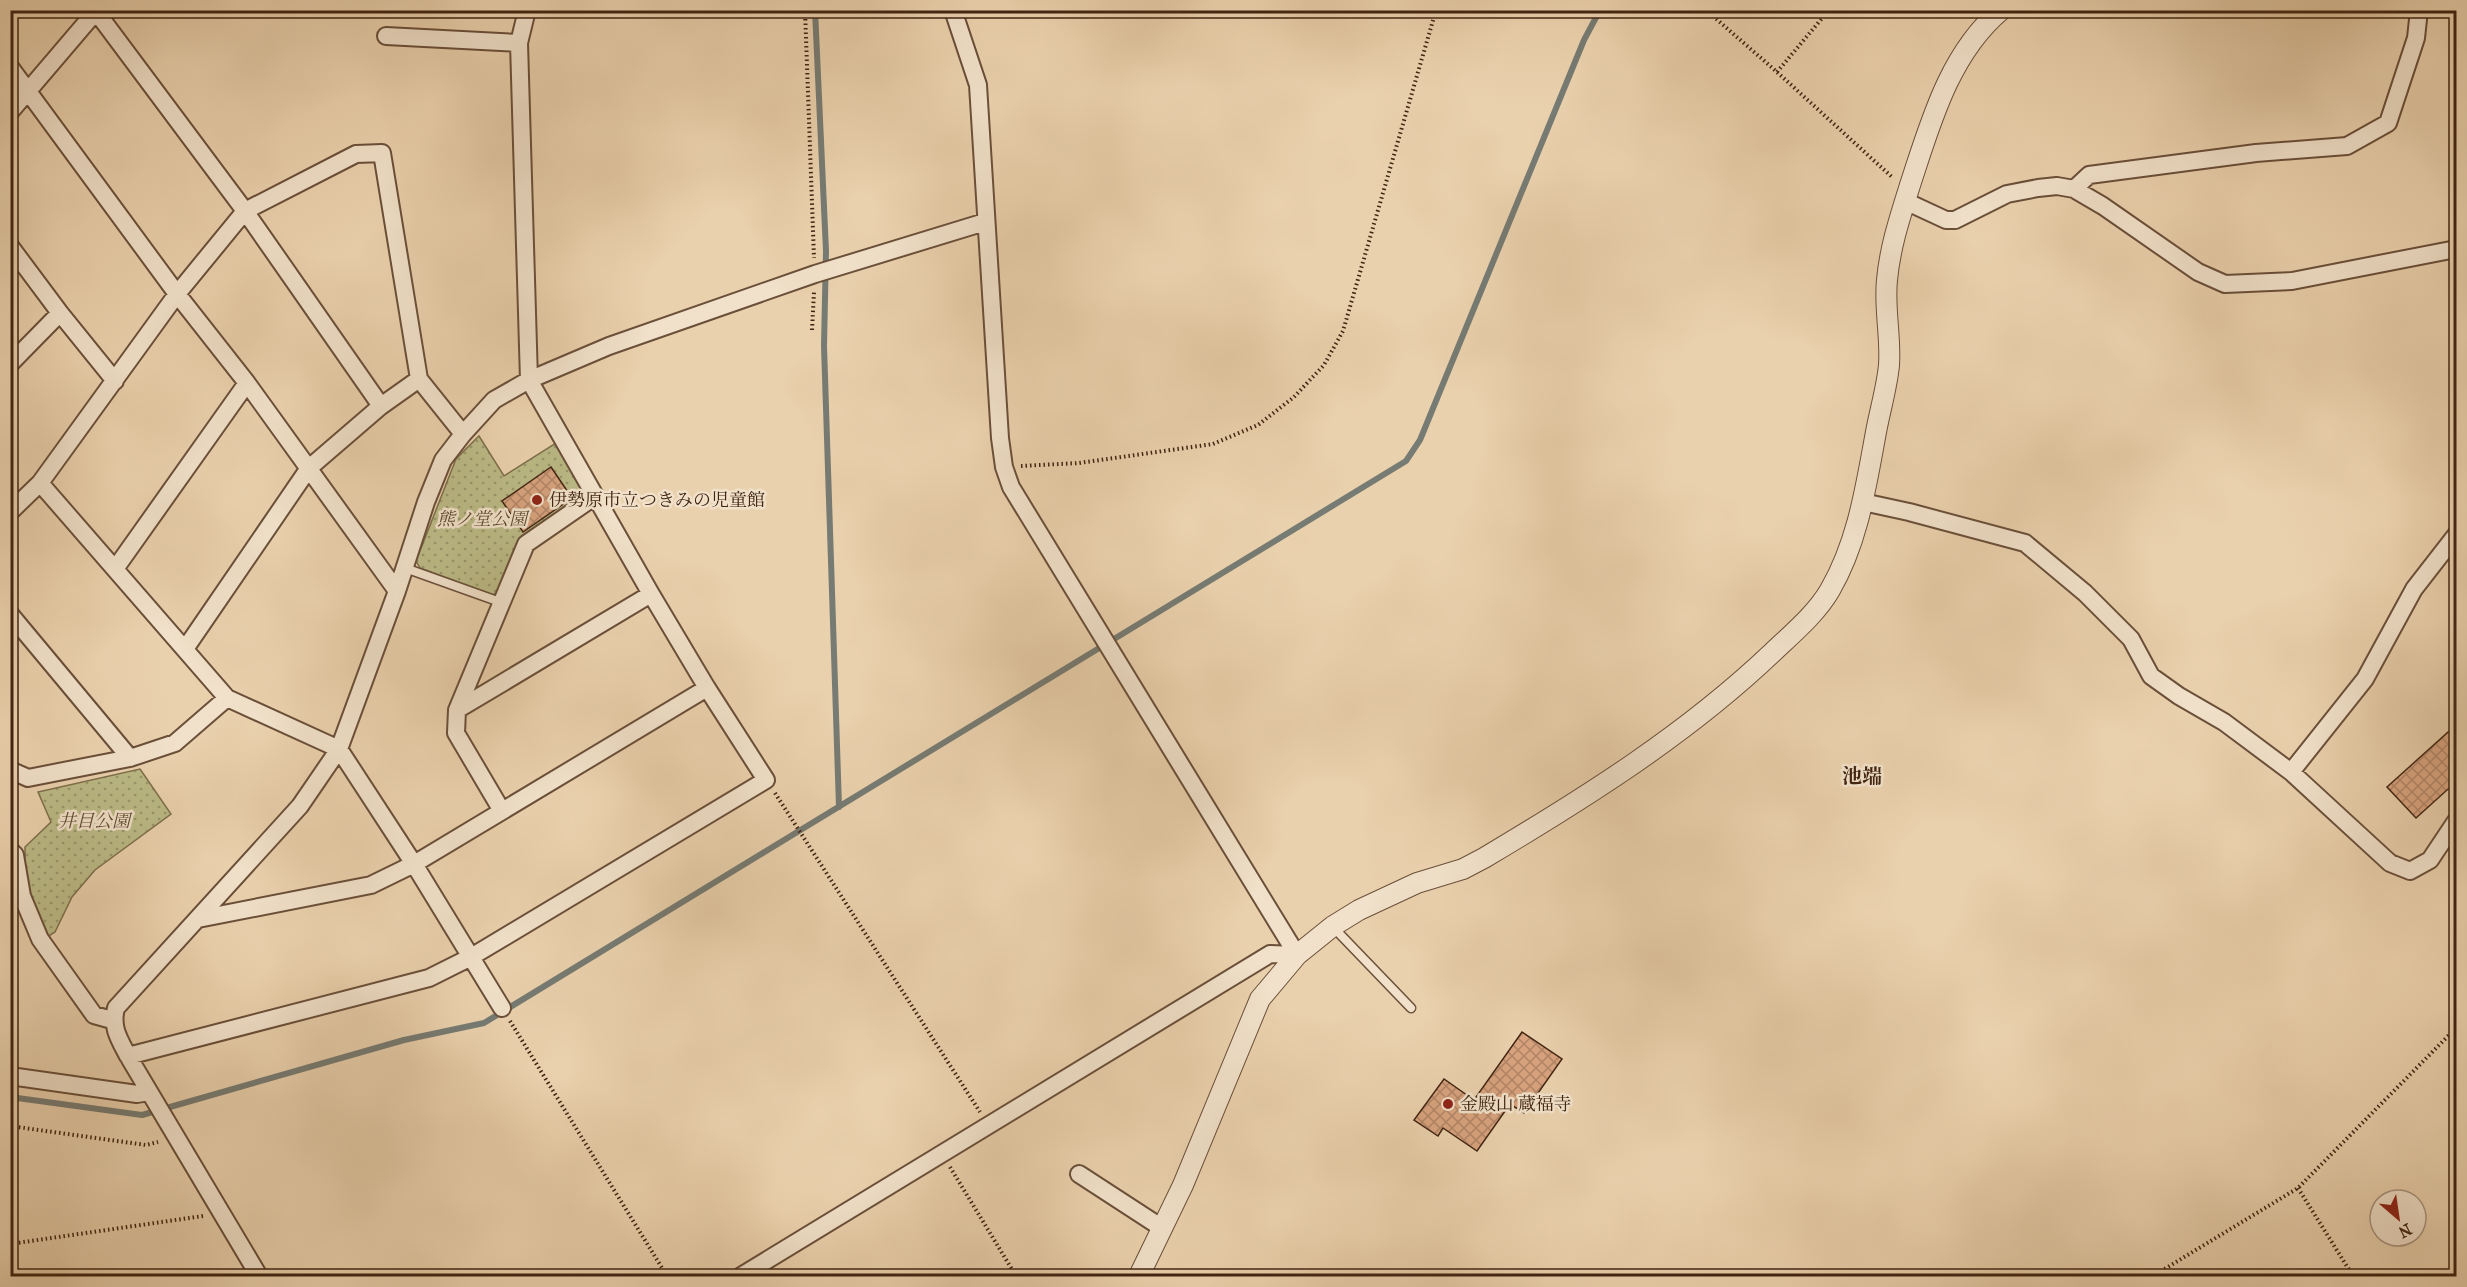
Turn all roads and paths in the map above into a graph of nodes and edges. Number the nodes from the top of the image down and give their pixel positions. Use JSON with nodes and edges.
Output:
{"nodes":[{"id":1,"x":527,"y":10,"type":"edge"},
{"id":2,"x":804,"y":10,"type":"edge"},
{"id":3,"x":953,"y":10,"type":"edge"},
{"id":4,"x":1436,"y":10,"type":"edge"},
{"id":5,"x":1706,"y":10,"type":"edge"},
{"id":6,"x":1829,"y":10,"type":"edge"},
{"id":7,"x":2001,"y":10,"type":"edge"},
{"id":8,"x":2419,"y":10,"type":"edge"},
{"id":9,"x":96,"y":11,"type":"edge"},
{"id":10,"x":386,"y":36,"type":"dead end"},
{"id":11,"x":519,"y":43,"type":"junction"},
{"id":12,"x":10,"y":67,"type":"edge"},
{"id":13,"x":1777,"y":72,"type":"junction"},
{"id":14,"x":29,"y":93,"type":"junction"},
{"id":15,"x":10,"y":112,"type":"edge"},
{"id":16,"x":2074,"y":189,"type":"junction"},
{"id":17,"x":1906,"y":196,"type":"junction"},
{"id":18,"x":245,"y":211,"type":"junction"},
{"id":19,"x":985,"y":222,"type":"junction"},
{"id":20,"x":10,"y":246,"type":"edge"},
{"id":21,"x":2457,"y":249,"type":"edge"},
{"id":22,"x":814,"y":274,"type":"junction"},
{"id":23,"x":177,"y":294,"type":"junction"},
{"id":24,"x":60,"y":313,"type":"junction"},
{"id":25,"x":812,"y":330,"type":"dead end"},
{"id":26,"x":10,"y":364,"type":"edge"},
{"id":27,"x":419,"y":379,"type":"junction"},
{"id":28,"x":529,"y":380,"type":"junction"},
{"id":29,"x":115,"y":381,"type":"junction"},
{"id":30,"x":248,"y":383,"type":"junction"},
{"id":31,"x":381,"y":406,"type":"junction"},
{"id":32,"x":463,"y":434,"type":"junction"},
{"id":33,"x":1004,"y":467,"type":"junction"},
{"id":34,"x":309,"y":468,"type":"junction"},
{"id":35,"x":40,"y":483,"type":"junction"},
{"id":36,"x":594,"y":497,"type":"junction"},
{"id":37,"x":1863,"y":502,"type":"junction"},
{"id":38,"x":10,"y":512,"type":"edge"},
{"id":39,"x":2457,"y":535,"type":"edge"},
{"id":40,"x":405,"y":568,"type":"junction"},
{"id":41,"x":115,"y":569,"type":"junction"},
{"id":42,"x":397,"y":591,"type":"junction"},
{"id":43,"x":651,"y":594,"type":"junction"},
{"id":44,"x":500,"y":602,"type":"junction"},
{"id":45,"x":10,"y":614,"type":"edge"},
{"id":46,"x":185,"y":650,"type":"junction"},
{"id":47,"x":707,"y":688,"type":"junction"},
{"id":48,"x":227,"y":698,"type":"junction"},
{"id":49,"x":457,"y":710,"type":"junction"},
{"id":50,"x":339,"y":749,"type":"junction"},
{"id":51,"x":130,"y":758,"type":"junction"},
{"id":52,"x":10,"y":770,"type":"edge"},
{"id":53,"x":2291,"y":771,"type":"junction"},
{"id":54,"x":766,"y":780,"type":"junction"},
{"id":55,"x":502,"y":811,"type":"junction"},
{"id":56,"x":2457,"y":821,"type":"edge"},
{"id":57,"x":10,"y":850,"type":"edge"},
{"id":58,"x":414,"y":864,"type":"junction"},
{"id":59,"x":198,"y":919,"type":"junction"},
{"id":60,"x":1333,"y":926,"type":"junction"},
{"id":61,"x":1297,"y":955,"type":"junction"},
{"id":62,"x":471,"y":957,"type":"junction"},
{"id":63,"x":502,"y":1008,"type":"joint"},
{"id":64,"x":1411,"y":1008,"type":"dead end"},
{"id":65,"x":112,"y":1020,"type":"junction"},
{"id":66,"x":2457,"y":1028,"type":"edge"},
{"id":67,"x":128,"y":1056,"type":"junction"},
{"id":68,"x":10,"y":1076,"type":"edge"},
{"id":69,"x":152,"y":1096,"type":"junction"},
{"id":70,"x":10,"y":1126,"type":"edge"},
{"id":71,"x":988,"y":1126,"type":"junction"},
{"id":72,"x":175,"y":1134,"type":"junction"},
{"id":73,"x":942,"y":1154,"type":"junction"},
{"id":74,"x":1079,"y":1174,"type":"dead end"},
{"id":75,"x":2298,"y":1188,"type":"junction"},
{"id":76,"x":221,"y":1213,"type":"junction"},
{"id":77,"x":1162,"y":1228,"type":"junction"},
{"id":78,"x":10,"y":1244,"type":"edge"},
{"id":79,"x":259,"y":1276,"type":"edge"},
{"id":80,"x":667,"y":1276,"type":"edge"},
{"id":81,"x":741,"y":1276,"type":"edge"},
{"id":82,"x":1016,"y":1276,"type":"edge"},
{"id":83,"x":1139,"y":1276,"type":"edge"},
{"id":84,"x":2153,"y":1276,"type":"edge"},
{"id":85,"x":2353,"y":1276,"type":"edge"}],
"edges":[{"from":1,"to":11,"type":"street"},
{"from":2,"to":22,"type":"path"},
{"from":3,"to":19,"type":"street"},
{"from":4,"to":33,"type":"path"},
{"from":5,"to":13,"type":"path"},
{"from":6,"to":13,"type":"path"},
{"from":7,"to":17,"type":"street"},
{"from":8,"to":16,"type":"street"},
{"from":9,"to":14,"type":"street"},
{"from":9,"to":18,"type":"street"},
{"from":10,"to":11,"type":"street"},
{"from":11,"to":28,"type":"street"},
{"from":12,"to":14,"type":"street"},
{"from":13,"to":17,"type":"path"},
{"from":14,"to":15,"type":"street"},
{"from":14,"to":23,"type":"street"},
{"from":16,"to":17,"type":"street"},
{"from":16,"to":21,"type":"street"},
{"from":17,"to":37,"type":"street"},
{"from":18,"to":23,"type":"street"},
{"from":18,"to":27,"type":"street"},
{"from":18,"to":31,"type":"street"},
{"from":19,"to":22,"type":"street"},
{"from":19,"to":33,"type":"street"},
{"from":20,"to":24,"type":"street"},
{"from":22,"to":25,"type":"path"},
{"from":22,"to":28,"type":"street"},
{"from":23,"to":29,"type":"street"},
{"from":23,"to":30,"type":"street"},
{"from":24,"to":26,"type":"street"},
{"from":24,"to":29,"type":"street"},
{"from":27,"to":31,"type":"street"},
{"from":27,"to":32,"type":"street"},
{"from":28,"to":32,"type":"street"},
{"from":28,"to":36,"type":"street"},
{"from":29,"to":35,"type":"street"},
{"from":30,"to":34,"type":"street"},
{"from":30,"to":41,"type":"street"},
{"from":31,"to":34,"type":"street"},
{"from":32,"to":40,"type":"street"},
{"from":33,"to":61,"type":"street"},
{"from":34,"to":42,"type":"street"},
{"from":34,"to":46,"type":"street"},
{"from":35,"to":38,"type":"street"},
{"from":35,"to":41,"type":"street"},
{"from":36,"to":43,"type":"street"},
{"from":36,"to":44,"type":"street"},
{"from":37,"to":53,"type":"street"},
{"from":37,"to":60,"type":"street"},
{"from":39,"to":53,"type":"street"},
{"from":40,"to":42,"type":"street"},
{"from":40,"to":44,"type":"lane"},
{"from":41,"to":46,"type":"street"},
{"from":42,"to":50,"type":"street"},
{"from":43,"to":47,"type":"street"},
{"from":43,"to":49,"type":"street"},
{"from":44,"to":49,"type":"street"},
{"from":45,"to":51,"type":"street"},
{"from":46,"to":48,"type":"street"},
{"from":47,"to":54,"type":"street"},
{"from":47,"to":55,"type":"street"},
{"from":48,"to":50,"type":"street"},
{"from":48,"to":51,"type":"street"},
{"from":49,"to":55,"type":"street"},
{"from":50,"to":58,"type":"street"},
{"from":50,"to":59,"type":"street"},
{"from":51,"to":52,"type":"street"},
{"from":53,"to":56,"type":"street"},
{"from":54,"to":62,"type":"street"},
{"from":54,"to":71,"type":"path"},
{"from":55,"to":58,"type":"street"},
{"from":57,"to":65,"type":"street"},
{"from":58,"to":59,"type":"street"},
{"from":58,"to":62,"type":"street"},
{"from":59,"to":65,"type":"street"},
{"from":60,"to":61,"type":"street"},
{"from":60,"to":64,"type":"lane"},
{"from":61,"to":71,"type":"street"},
{"from":61,"to":77,"type":"street"},
{"from":62,"to":63,"type":"street"},
{"from":62,"to":67,"type":"street"},
{"from":63,"to":80,"type":"path"},
{"from":65,"to":67,"type":"street"},
{"from":66,"to":75,"type":"path"},
{"from":67,"to":69,"type":"street"},
{"from":68,"to":69,"type":"street"},
{"from":69,"to":72,"type":"street"},
{"from":70,"to":72,"type":"path"},
{"from":71,"to":73,"type":"street"},
{"from":72,"to":76,"type":"street"},
{"from":73,"to":81,"type":"street"},
{"from":73,"to":82,"type":"path"},
{"from":74,"to":77,"type":"street"},
{"from":75,"to":84,"type":"path"},
{"from":75,"to":85,"type":"path"},
{"from":76,"to":78,"type":"path"},
{"from":76,"to":79,"type":"street"},
{"from":77,"to":83,"type":"street"}]}
